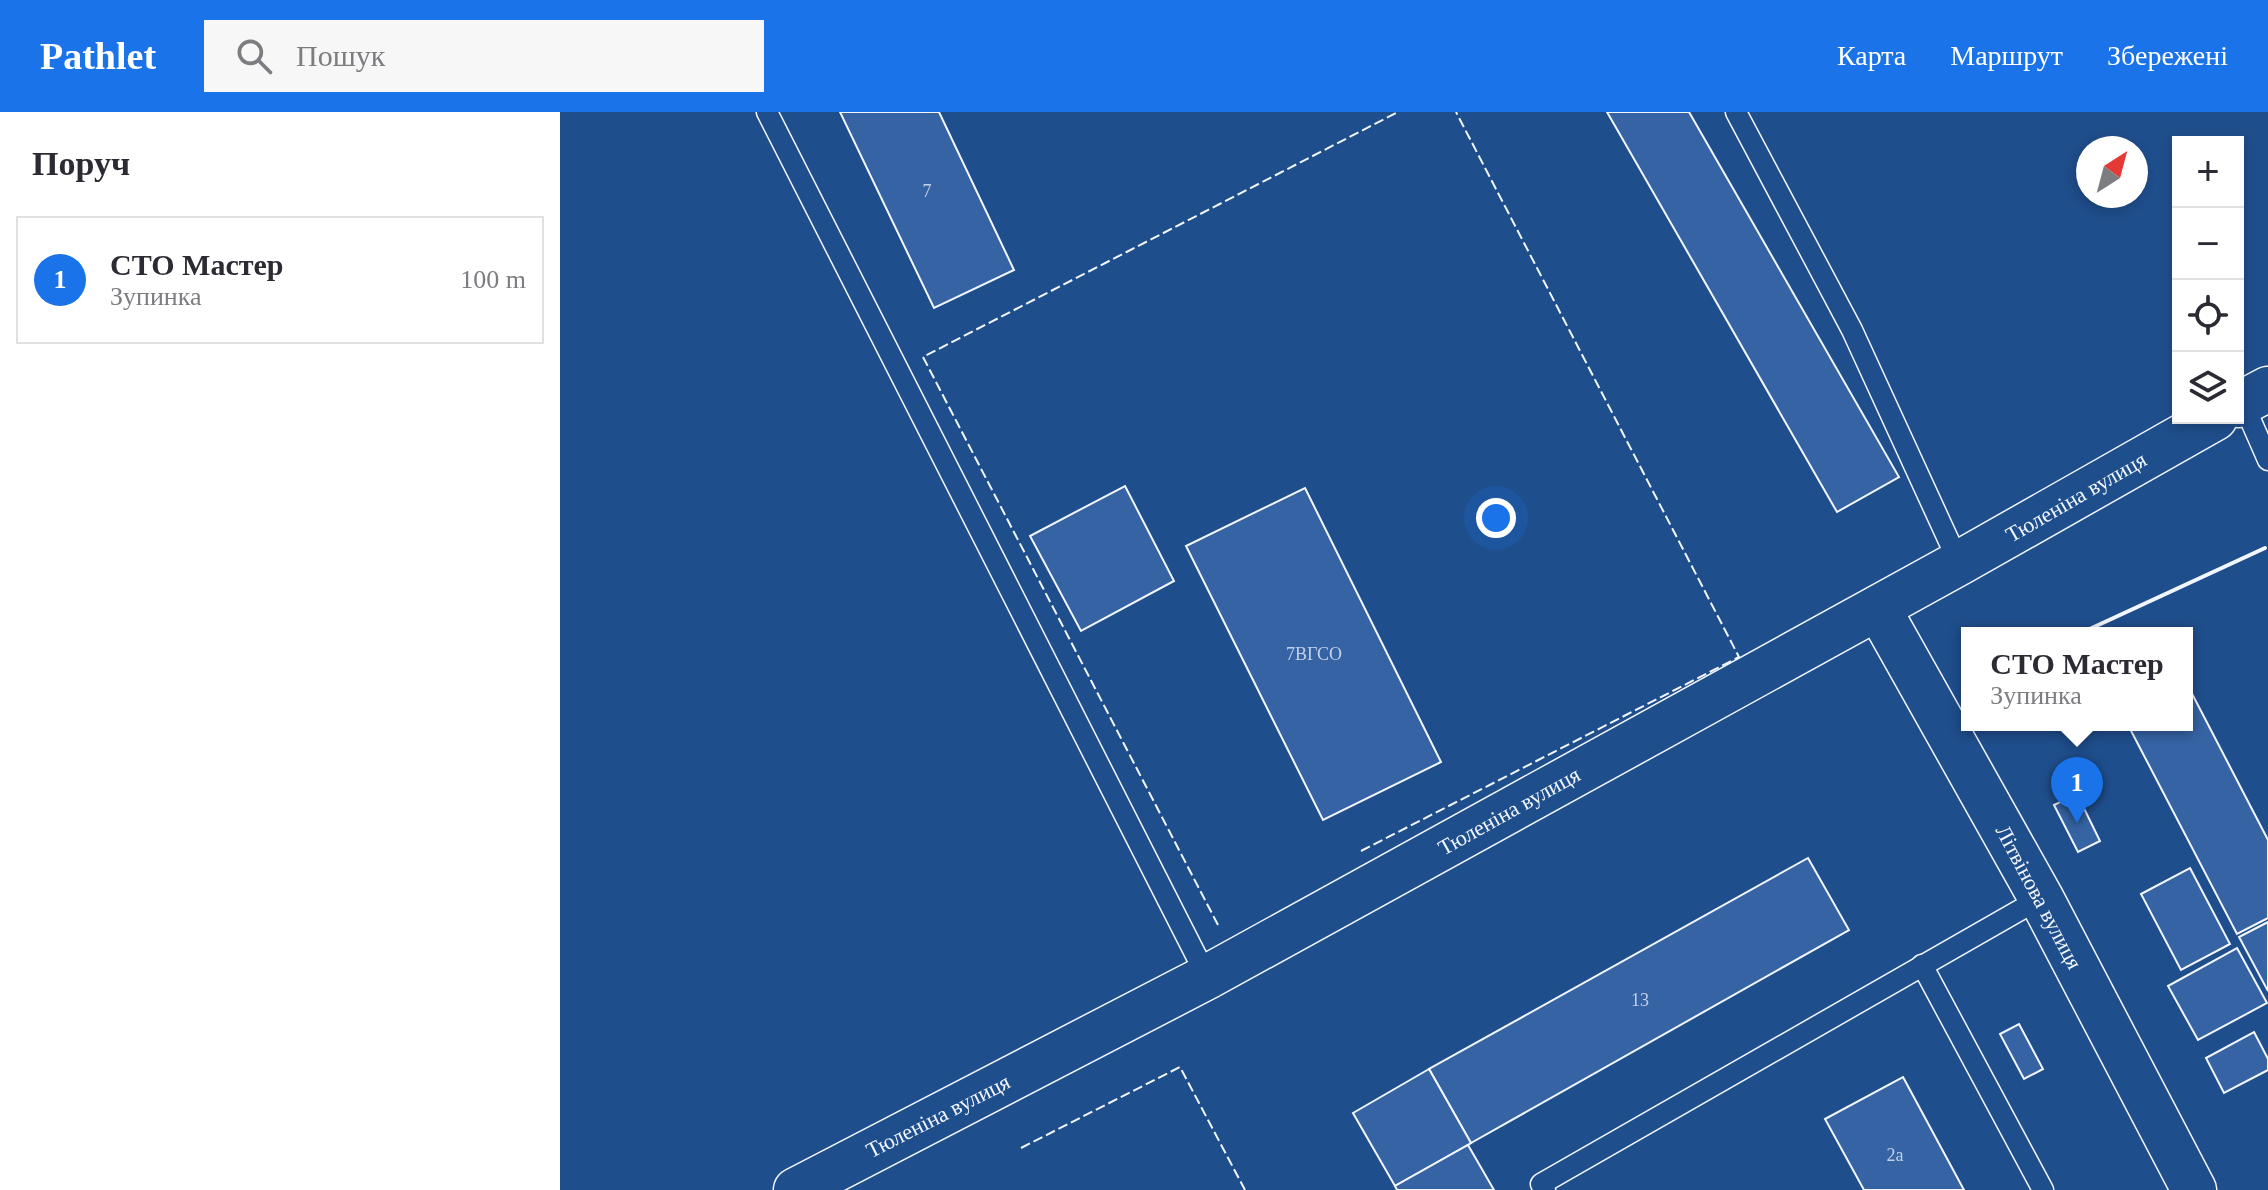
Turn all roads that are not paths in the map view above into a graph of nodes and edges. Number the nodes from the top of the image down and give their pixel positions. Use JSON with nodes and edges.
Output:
{"nodes":[{"id":1,"x":767,"y":112,"type":"edge"},
{"id":2,"x":1736,"y":112,"type":"edge"},
{"id":3,"x":2244,"y":410,"type":"edge"},
{"id":4,"x":2206,"y":424,"type":"edge"},
{"id":5,"x":2268,"y":460,"type":"edge"},
{"id":6,"x":1959,"y":563,"type":"junction"},
{"id":7,"x":1878,"y":608,"type":"junction"},
{"id":8,"x":2041,"y":898,"type":"junction"},
{"id":9,"x":1922,"y":965,"type":"junction"},
{"id":10,"x":1207,"y":977,"type":"junction"},
{"id":11,"x":796,"y":1190,"type":"edge"},
{"id":12,"x":1545,"y":1190,"type":"edge"},
{"id":13,"x":2043,"y":1190,"type":"edge"},
{"id":14,"x":2194,"y":1190,"type":"edge"}],
"edges":[{"from":1,"to":10,"type":"lane"},
{"from":2,"to":6,"type":"lane"},
{"from":3,"to":5,"type":"lane"},
{"from":4,"to":6,"type":"street","name":"Тюленіна вулиця"},
{"from":6,"to":7,"type":"street","name":"Тюленіна вулиця"},
{"from":7,"to":8,"type":"street","name":"Літвінова вулиця"},
{"from":7,"to":10,"type":"street","name":"Тюленіна вулиця"},
{"from":8,"to":9,"type":"lane"},
{"from":8,"to":14,"type":"street","name":"Літвінова вулиця"},
{"from":9,"to":12,"type":"lane"},
{"from":9,"to":13,"type":"lane"},
{"from":10,"to":11,"type":"street","name":"Тюленіна вулиця"}]}
